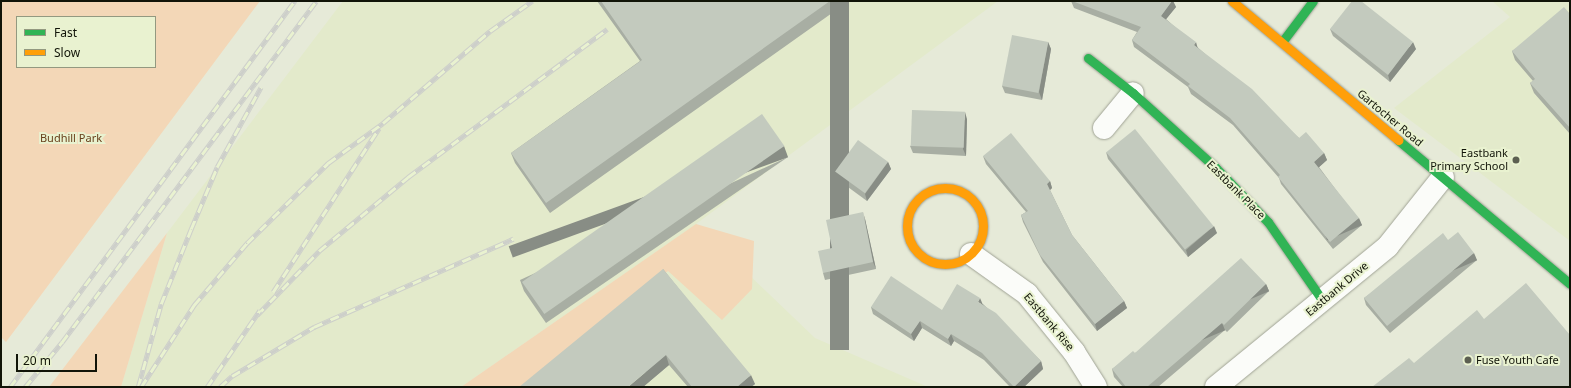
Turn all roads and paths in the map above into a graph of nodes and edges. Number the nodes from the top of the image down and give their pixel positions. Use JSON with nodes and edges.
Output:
{"nodes":[{"id":1,"x":1232,"y":1,"type":"edge"},
{"id":2,"x":1313,"y":1,"type":"edge"},
{"id":3,"x":1282,"y":42,"type":"junction"},
{"id":4,"x":1088,"y":58,"type":"dead end"},
{"id":5,"x":1133,"y":93,"type":"junction"},
{"id":6,"x":1104,"y":128,"type":"dead end"},
{"id":7,"x":1443,"y":177,"type":"junction"},
{"id":8,"x":971,"y":254,"type":"junction"},
{"id":9,"x":1570,"y":284,"type":"edge"},
{"id":10,"x":1323,"y":301,"type":"junction"},
{"id":11,"x":1096,"y":387,"type":"edge"},
{"id":12,"x":1216,"y":387,"type":"edge"}],
"edges":[{"from":1,"to":3,"type":"street","name":"Gartocher Road"},
{"from":2,"to":3,"type":"street"},
{"from":3,"to":7,"type":"street","name":"Gartocher Road"},
{"from":4,"to":5,"type":"street","name":"Eastbank Place"},
{"from":5,"to":6,"type":"street"},
{"from":5,"to":10,"type":"street","name":"Eastbank Place"},
{"from":7,"to":9,"type":"street","name":"Gartocher Road"},
{"from":7,"to":10,"type":"street","name":"Eastbank Drive"},
{"from":8,"to":8,"type":"street"},
{"from":8,"to":11,"type":"street","name":"Eastbank Rise"},
{"from":10,"to":12,"type":"street","name":"Eastbank Drive"}]}
